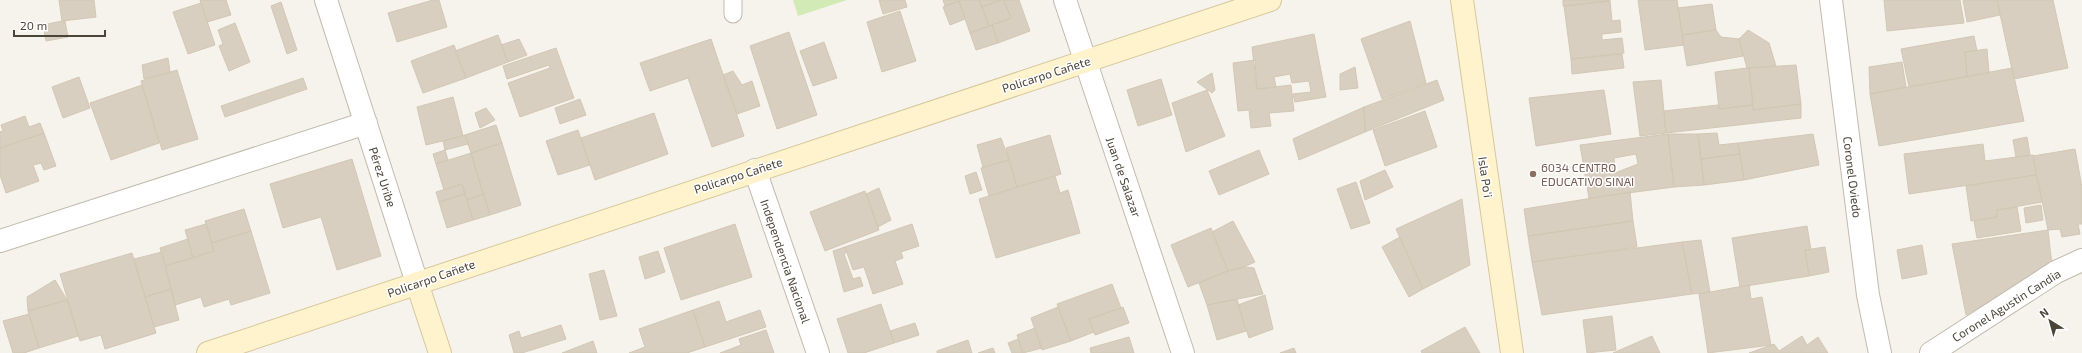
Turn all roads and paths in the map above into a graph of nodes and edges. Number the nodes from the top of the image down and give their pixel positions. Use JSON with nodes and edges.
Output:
{"nodes":[{"id":1,"x":326,"y":0,"type":"edge"},
{"id":2,"x":1065,"y":0,"type":"edge"},
{"id":3,"x":1270,"y":0,"type":"edge"},
{"id":4,"x":1462,"y":0,"type":"edge"},
{"id":5,"x":1831,"y":0,"type":"edge"},
{"id":6,"x":1085,"y":61,"type":"junction"},
{"id":7,"x":366,"y":123,"type":"junction"},
{"id":8,"x":755,"y":170,"type":"junction"},
{"id":9,"x":0,"y":241,"type":"edge"},
{"id":10,"x":2082,"y":260,"type":"edge"},
{"id":11,"x":417,"y":283,"type":"junction"},
{"id":12,"x":208,"y":353,"type":"edge"},
{"id":13,"x":440,"y":353,"type":"edge"},
{"id":14,"x":818,"y":353,"type":"edge"},
{"id":15,"x":1183,"y":353,"type":"edge"},
{"id":16,"x":1512,"y":353,"type":"edge"},
{"id":17,"x":1880,"y":353,"type":"edge"},
{"id":18,"x":1931,"y":353,"type":"edge"}],
"edges":[{"from":1,"to":7,"type":"street","name":"Pérez Uribe"},
{"from":2,"to":6,"type":"street","name":"Juan de Salazar"},
{"from":3,"to":6,"type":"street","name":"Policarpo Cañete"},
{"from":4,"to":16,"type":"street","name":"Isla Po'i"},
{"from":5,"to":17,"type":"street","name":"Coronel Oviedo"},
{"from":6,"to":8,"type":"street","name":"Policarpo Cañete"},
{"from":6,"to":15,"type":"street","name":"Juan de Salazar"},
{"from":7,"to":9,"type":"street"},
{"from":7,"to":11,"type":"street","name":"Pérez Uribe"},
{"from":8,"to":11,"type":"street","name":"Policarpo Cañete"},
{"from":8,"to":14,"type":"street","name":"Independencia Nacional"},
{"from":10,"to":18,"type":"street","name":"Coronel Agustin Candia"},
{"from":11,"to":12,"type":"street","name":"Policarpo Cañete"},
{"from":11,"to":13,"type":"street","name":"Pérez Uribe"}]}
